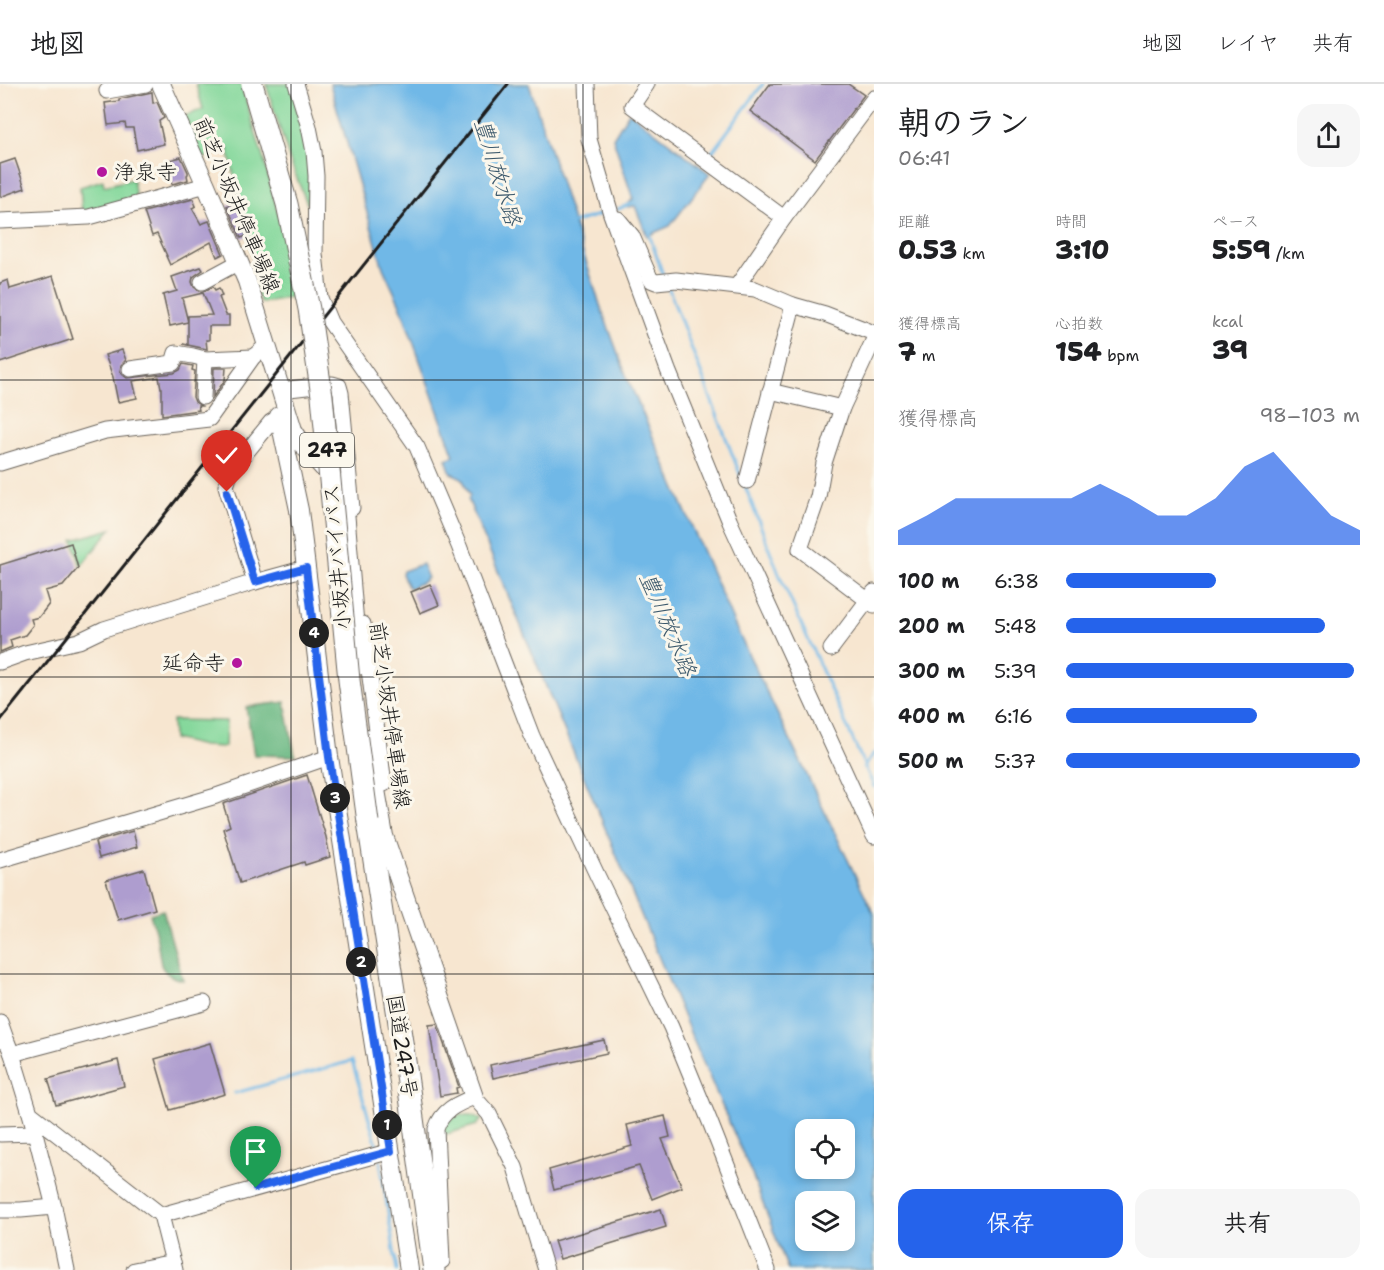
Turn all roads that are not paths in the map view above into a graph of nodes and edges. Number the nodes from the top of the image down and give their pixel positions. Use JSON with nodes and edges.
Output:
{"nodes":[{"id":1,"x":146,"y":84,"type":"edge"},
{"id":2,"x":161,"y":84,"type":"edge"},
{"id":3,"x":252,"y":84,"type":"edge"},
{"id":4,"x":296,"y":84,"type":"edge"},
{"id":5,"x":587,"y":84,"type":"edge"},
{"id":6,"x":647,"y":84,"type":"edge"},
{"id":7,"x":107,"y":91,"type":"dead end"},
{"id":8,"x":874,"y":98,"type":"edge"},
{"id":9,"x":206,"y":185,"type":"junction"},
{"id":10,"x":612,"y":214,"type":"junction"},
{"id":11,"x":784,"y":218,"type":"junction"},
{"id":12,"x":0,"y":221,"type":"edge"},
{"id":13,"x":239,"y":262,"type":"junction"},
{"id":14,"x":202,"y":282,"type":"dead end"},
{"id":15,"x":737,"y":286,"type":"junction"},
{"id":16,"x":793,"y":305,"type":"junction"},
{"id":17,"x":874,"y":333,"type":"edge"},
{"id":18,"x":874,"y":339,"type":"edge"},
{"id":19,"x":260,"y":352,"type":"junction"},
{"id":20,"x":205,"y":359,"type":"junction"},
{"id":21,"x":130,"y":369,"type":"dead end"},
{"id":22,"x":281,"y":390,"type":"junction"},
{"id":23,"x":771,"y":391,"type":"junction"},
{"id":24,"x":203,"y":397,"type":"dead end"},
{"id":25,"x":842,"y":408,"type":"junction"},
{"id":26,"x":279,"y":417,"type":"junction"},
{"id":27,"x":0,"y":463,"type":"edge"},
{"id":28,"x":747,"y":481,"type":"dead end"},
{"id":29,"x":306,"y":568,"type":"junction"},
{"id":30,"x":255,"y":582,"type":"junction"},
{"id":31,"x":872,"y":599,"type":"edge"},
{"id":32,"x":831,"y":649,"type":"dead end"},
{"id":33,"x":0,"y":662,"type":"edge"},
{"id":34,"x":329,"y":757,"type":"junction"},
{"id":35,"x":374,"y":785,"type":"junction"},
{"id":36,"x":368,"y":822,"type":"joint"},
{"id":37,"x":874,"y":837,"type":"edge"},
{"id":38,"x":0,"y":860,"type":"edge"},
{"id":39,"x":204,"y":1003,"type":"dead end"},
{"id":40,"x":0,"y":1022,"type":"edge"},
{"id":41,"x":3,"y":1040,"type":"edge"},
{"id":42,"x":12,"y":1054,"type":"junction"},
{"id":43,"x":474,"y":1097,"type":"junction"},
{"id":44,"x":30,"y":1113,"type":"junction"},
{"id":45,"x":34,"y":1133,"type":"junction"},
{"id":46,"x":0,"y":1134,"type":"edge"},
{"id":47,"x":391,"y":1151,"type":"junction"},
{"id":48,"x":54,"y":1207,"type":"junction"},
{"id":49,"x":0,"y":1210,"type":"edge"},
{"id":50,"x":161,"y":1215,"type":"junction"},
{"id":51,"x":756,"y":1243,"type":"junction"},
{"id":52,"x":174,"y":1266,"type":"edge"},
{"id":53,"x":67,"y":1270,"type":"edge"},
{"id":54,"x":134,"y":1270,"type":"edge"},
{"id":55,"x":409,"y":1270,"type":"edge"},
{"id":56,"x":435,"y":1270,"type":"edge"},
{"id":57,"x":443,"y":1270,"type":"edge"},
{"id":58,"x":546,"y":1270,"type":"edge"},
{"id":59,"x":756,"y":1270,"type":"edge"},
{"id":60,"x":768,"y":1270,"type":"edge"}],
"edges":[{"from":1,"to":7,"type":"street"},
{"from":2,"to":9,"type":"main road","name":"前芝小坂井停車場線"},
{"from":3,"to":36,"type":"highway","name":"小坂井バイパス","number":"247","bridge":true},
{"from":4,"to":51,"type":"street"},
{"from":5,"to":10,"type":"street"},
{"from":6,"to":11,"type":"street"},
{"from":8,"to":11,"type":"street"},
{"from":9,"to":12,"type":"street"},
{"from":9,"to":13,"type":"main road","name":"前芝小坂井停車場線"},
{"from":10,"to":15,"type":"street"},
{"from":10,"to":37,"type":"street"},
{"from":11,"to":15,"type":"street"},
{"from":13,"to":14,"type":"street"},
{"from":13,"to":19,"type":"main road","name":"前芝小坂井停車場線"},
{"from":15,"to":16,"type":"street"},
{"from":16,"to":17,"type":"street"},
{"from":16,"to":23,"type":"street"},
{"from":18,"to":25,"type":"street"},
{"from":19,"to":20,"type":"street"},
{"from":19,"to":22,"type":"main road","name":"前芝小坂井停車場線"},
{"from":19,"to":26,"type":"main road","name":"前芝小坂井停車場線"},
{"from":19,"to":27,"type":"street"},
{"from":20,"to":21,"type":"street"},
{"from":20,"to":24,"type":"street"},
{"from":22,"to":35,"type":"main road","name":"前芝小坂井停車場線"},
{"from":22,"to":35,"type":"street"},
{"from":23,"to":25,"type":"street"},
{"from":23,"to":28,"type":"street"},
{"from":25,"to":31,"type":"street"},
{"from":26,"to":29,"type":"main road","name":"前芝小坂井停車場線"},
{"from":26,"to":30,"type":"street"},
{"from":29,"to":30,"type":"street"},
{"from":29,"to":34,"type":"main road","name":"前芝小坂井停車場線"},
{"from":30,"to":33,"type":"street"},
{"from":31,"to":32,"type":"street"},
{"from":34,"to":38,"type":"street"},
{"from":34,"to":47,"type":"main road","name":"前芝小坂井停車場線"},
{"from":35,"to":43,"type":"main road","name":"前芝小坂井停車場線"},
{"from":36,"to":56,"type":"highway","name":"国道247号","number":"247"},
{"from":39,"to":42,"type":"street"},
{"from":40,"to":41,"type":"street"},
{"from":41,"to":42,"type":"street"},
{"from":42,"to":44,"type":"street"},
{"from":43,"to":57,"type":"street"},
{"from":43,"to":58,"type":"street"},
{"from":44,"to":45,"type":"street"},
{"from":44,"to":50,"type":"street"},
{"from":45,"to":46,"type":"street"},
{"from":45,"to":48,"type":"street"},
{"from":47,"to":50,"type":"street"},
{"from":47,"to":55,"type":"main road","name":"前芝小坂井停車場線"},
{"from":48,"to":49,"type":"street"},
{"from":48,"to":53,"type":"street"},
{"from":50,"to":52,"type":"street"},
{"from":51,"to":59,"type":"street"},
{"from":51,"to":60,"type":"street"},
{"from":52,"to":54,"type":"street"}]}
